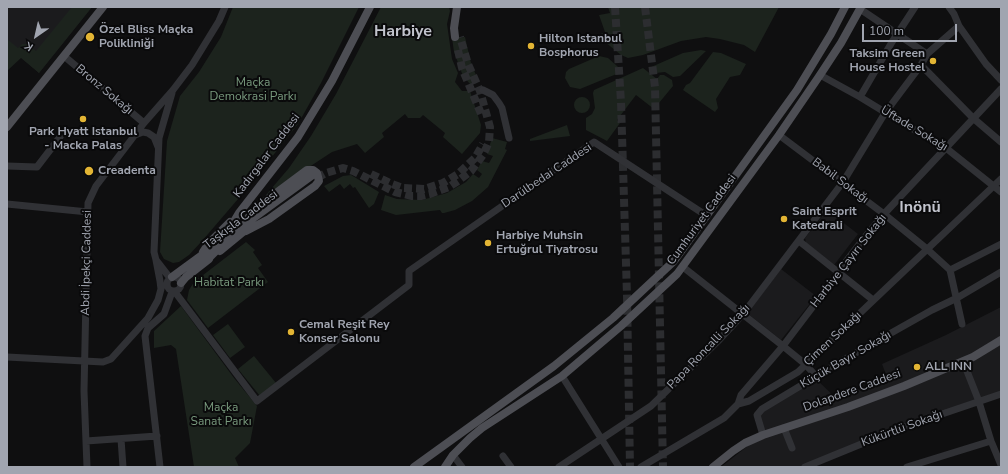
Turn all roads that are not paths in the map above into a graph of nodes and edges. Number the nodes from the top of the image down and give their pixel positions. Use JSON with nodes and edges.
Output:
{"nodes":[{"id":1,"x":103,"y":7,"type":"edge"},
{"id":2,"x":225,"y":7,"type":"edge"},
{"id":3,"x":370,"y":7,"type":"edge"},
{"id":4,"x":457,"y":7,"type":"edge"},
{"id":5,"x":462,"y":7,"type":"edge"},
{"id":6,"x":845,"y":7,"type":"edge"},
{"id":7,"x":916,"y":7,"type":"edge"},
{"id":8,"x":948,"y":7,"type":"edge"},
{"id":9,"x":860,"y":8,"type":"edge"},
{"id":10,"x":959,"y":26,"type":"junction"},
{"id":11,"x":898,"y":34,"type":"junction"},
{"id":12,"x":927,"y":54,"type":"junction"},
{"id":13,"x":64,"y":56,"type":"junction"},
{"id":14,"x":921,"y":65,"type":"junction"},
{"id":15,"x":820,"y":75,"type":"junction"},
{"id":16,"x":1001,"y":80,"type":"edge"},
{"id":17,"x":1001,"y":89,"type":"edge"},
{"id":18,"x":173,"y":90,"type":"junction"},
{"id":19,"x":483,"y":90,"type":"dead end"},
{"id":20,"x":860,"y":97,"type":"junction"},
{"id":21,"x":885,"y":113,"type":"junction"},
{"id":22,"x":973,"y":118,"type":"junction"},
{"id":23,"x":144,"y":124,"type":"junction"},
{"id":24,"x":7,"y":127,"type":"edge"},
{"id":25,"x":136,"y":135,"type":"junction"},
{"id":26,"x":779,"y":135,"type":"junction"},
{"id":27,"x":60,"y":137,"type":"dead end"},
{"id":28,"x":509,"y":138,"type":"dead end"},
{"id":29,"x":1001,"y":142,"type":"edge"},
{"id":30,"x":946,"y":148,"type":"junction"},
{"id":31,"x":159,"y":149,"type":"junction"},
{"id":32,"x":7,"y":166,"type":"edge"},
{"id":33,"x":316,"y":176,"type":"tunnel mouth"},
{"id":34,"x":1001,"y":179,"type":"edge"},
{"id":35,"x":843,"y":182,"type":"junction"},
{"id":36,"x":993,"y":186,"type":"junction"},
{"id":37,"x":1001,"y":192,"type":"edge"},
{"id":38,"x":7,"y":204,"type":"edge"},
{"id":39,"x":88,"y":212,"type":"junction"},
{"id":40,"x":239,"y":213,"type":"junction"},
{"id":41,"x":884,"y":214,"type":"junction"},
{"id":42,"x":707,"y":216,"type":"junction"},
{"id":43,"x":716,"y":222,"type":"junction"},
{"id":44,"x":246,"y":226,"type":"junction"},
{"id":45,"x":224,"y":239,"type":"junction"},
{"id":46,"x":799,"y":241,"type":"junction"},
{"id":47,"x":1001,"y":244,"type":"edge"},
{"id":48,"x":927,"y":249,"type":"junction"},
{"id":49,"x":203,"y":259,"type":"junction"},
{"id":50,"x":156,"y":260,"type":"junction"},
{"id":51,"x":683,"y":268,"type":"junction"},
{"id":52,"x":950,"y":270,"type":"junction"},
{"id":53,"x":838,"y":272,"type":"junction"},
{"id":54,"x":1001,"y":272,"type":"edge"},
{"id":55,"x":171,"y":278,"type":"junction"},
{"id":56,"x":181,"y":283,"type":"junction"},
{"id":57,"x":174,"y":292,"type":"junction"},
{"id":58,"x":957,"y":298,"type":"junction"},
{"id":59,"x":873,"y":300,"type":"junction"},
{"id":60,"x":743,"y":314,"type":"junction"},
{"id":61,"x":962,"y":324,"type":"dead end"},
{"id":62,"x":137,"y":330,"type":"junction"},
{"id":63,"x":146,"y":331,"type":"junction"},
{"id":64,"x":1001,"y":340,"type":"edge"},
{"id":65,"x":783,"y":346,"type":"junction"},
{"id":66,"x":7,"y":357,"type":"edge"},
{"id":67,"x":85,"y":361,"type":"junction"},
{"id":68,"x":963,"y":361,"type":"junction"},
{"id":69,"x":805,"y":364,"type":"junction"},
{"id":70,"x":562,"y":376,"type":"junction"},
{"id":71,"x":816,"y":376,"type":"junction"},
{"id":72,"x":1001,"y":394,"type":"edge"},
{"id":73,"x":979,"y":400,"type":"junction"},
{"id":74,"x":738,"y":404,"type":"junction"},
{"id":75,"x":474,"y":424,"type":"junction"},
{"id":76,"x":784,"y":428,"type":"junction"},
{"id":77,"x":763,"y":435,"type":"junction"},
{"id":78,"x":157,"y":436,"type":"junction"},
{"id":79,"x":602,"y":438,"type":"junction"},
{"id":80,"x":121,"y":440,"type":"junction"},
{"id":81,"x":86,"y":441,"type":"junction"},
{"id":82,"x":991,"y":441,"type":"junction"},
{"id":83,"x":792,"y":448,"type":"dead end"},
{"id":84,"x":453,"y":455,"type":"junction"},
{"id":85,"x":503,"y":456,"type":"dead end"},
{"id":86,"x":1001,"y":465,"type":"edge"},
{"id":87,"x":417,"y":466,"type":"edge"},
{"id":88,"x":87,"y":467,"type":"edge"},
{"id":89,"x":123,"y":467,"type":"edge"},
{"id":90,"x":160,"y":467,"type":"edge"},
{"id":91,"x":438,"y":467,"type":"edge"},
{"id":92,"x":445,"y":467,"type":"edge"},
{"id":93,"x":462,"y":467,"type":"edge"},
{"id":94,"x":511,"y":467,"type":"edge"},
{"id":95,"x":559,"y":467,"type":"edge"},
{"id":96,"x":619,"y":467,"type":"edge"},
{"id":97,"x":641,"y":467,"type":"edge"},
{"id":98,"x":713,"y":467,"type":"edge"},
{"id":99,"x":805,"y":467,"type":"edge"},
{"id":100,"x":907,"y":467,"type":"edge"}],
"edges":[{"from":1,"to":13,"type":"main road"},
{"from":2,"to":18,"type":"street","name":"Abdi İpekçi Caddesi"},
{"from":3,"to":40,"type":"main road","name":"Kadırgalar Caddesi"},
{"from":4,"to":5,"type":"main road"},
{"from":6,"to":42,"type":"main road","name":"Cumhuriyet Caddesi"},
{"from":7,"to":11,"type":"street"},
{"from":8,"to":10,"type":"street"},
{"from":9,"to":11,"type":"street"},
{"from":9,"to":15,"type":"main road","name":"Cumhuriyet Caddesi"},
{"from":10,"to":12,"type":"street","name":"Papa Roncalli Sokağı"},
{"from":10,"to":16,"type":"street"},
{"from":11,"to":12,"type":"street"},
{"from":11,"to":20,"type":"street"},
{"from":12,"to":14,"type":"street","name":"Papa Roncalli Sokağı"},
{"from":13,"to":23,"type":"street","name":"Bronz Sokağı"},
{"from":13,"to":24,"type":"main road"},
{"from":14,"to":21,"type":"street","name":"Papa Roncalli Sokağı"},
{"from":14,"to":22,"type":"street"},
{"from":15,"to":20,"type":"street","name":"Üftade Sokağı"},
{"from":15,"to":26,"type":"main road","name":"Cumhuriyet Caddesi"},
{"from":17,"to":22,"type":"street","name":"Harbiye Çayırı Sokağı"},
{"from":18,"to":23,"type":"street","name":"Abdi İpekçi Caddesi"},
{"from":18,"to":31,"type":"street"},
{"from":19,"to":28,"type":"street"},
{"from":20,"to":21,"type":"street","name":"Üftade Sokağı"},
{"from":21,"to":30,"type":"street","name":"Üftade Sokağı"},
{"from":21,"to":35,"type":"street","name":"Papa Roncalli Sokağı"},
{"from":22,"to":29,"type":"street"},
{"from":22,"to":30,"type":"street","name":"Harbiye Çayırı Sokağı"},
{"from":23,"to":25,"type":"street","name":"Abdi İpekçi Caddesi"},
{"from":25,"to":31,"type":"street"},
{"from":25,"to":39,"type":"street","name":"Abdi İpekçi Caddesi"},
{"from":26,"to":35,"type":"street","name":"Babil Sokağı"},
{"from":26,"to":43,"type":"main road","name":"Cumhuriyet Caddesi"},
{"from":27,"to":32,"type":"street"},
{"from":30,"to":36,"type":"street","name":"Üftade Sokağı"},
{"from":30,"to":41,"type":"street","name":"Harbiye Çayırı Sokağı"},
{"from":31,"to":50,"type":"street"},
{"from":33,"to":44,"type":"main road","name":"Taşkışla Caddesi"},
{"from":34,"to":36,"type":"street","name":"Çimen Sokağı"},
{"from":35,"to":41,"type":"street","name":"Babil Sokağı"},
{"from":35,"to":46,"type":"street","name":"Papa Roncalli Sokağı"},
{"from":36,"to":37,"type":"street","name":"Üftade Sokağı"},
{"from":36,"to":48,"type":"street","name":"Çimen Sokağı"},
{"from":38,"to":39,"type":"street"},
{"from":39,"to":67,"type":"street","name":"Abdi İpekçi Caddesi"},
{"from":40,"to":45,"type":"main road","name":"Kadırgalar Caddesi"},
{"from":40,"to":49,"type":"main road","name":"Kadırgalar Caddesi"},
{"from":41,"to":48,"type":"street","name":"Babil Sokağı"},
{"from":41,"to":53,"type":"street","name":"Harbiye Çayırı Sokağı"},
{"from":42,"to":43,"type":"main road"},
{"from":42,"to":57,"type":"street","name":"Darülbedai Caddesi"},
{"from":42,"to":75,"type":"main road","name":"Cumhuriyet Caddesi"},
{"from":43,"to":51,"type":"main road","name":"Cumhuriyet Caddesi"},
{"from":44,"to":44,"type":"main road"},
{"from":44,"to":45,"type":"main road","name":"Taşkışla Caddesi"},
{"from":44,"to":49,"type":"main road","name":"Taşkışla Caddesi"},
{"from":45,"to":49,"type":"main road","name":"Taşkışla Caddesi"},
{"from":46,"to":53,"type":"street"},
{"from":46,"to":60,"type":"street","name":"Papa Roncalli Sokağı"},
{"from":47,"to":52,"type":"street"},
{"from":48,"to":52,"type":"street","name":"Babil Sokağı"},
{"from":48,"to":59,"type":"street","name":"Çimen Sokağı"},
{"from":49,"to":55,"type":"main road","name":"Taşkışla Caddesi"},
{"from":49,"to":56,"type":"main road","name":"Taşkışla Caddesi"},
{"from":50,"to":55,"type":"street"},
{"from":50,"to":62,"type":"street"},
{"from":51,"to":60,"type":"street"},
{"from":51,"to":70,"type":"main road","name":"Cumhuriyet Caddesi"},
{"from":52,"to":58,"type":"street"},
{"from":53,"to":59,"type":"street"},
{"from":53,"to":65,"type":"street","name":"Harbiye Çayırı Sokağı"},
{"from":54,"to":58,"type":"street","name":"Küçük Bayır Sokağı"},
{"from":55,"to":56,"type":"street"},
{"from":55,"to":57,"type":"street"},
{"from":56,"to":57,"type":"street"},
{"from":57,"to":63,"type":"street"},
{"from":58,"to":61,"type":"street"},
{"from":58,"to":71,"type":"street","name":"Küçük Bayır Sokağı"},
{"from":59,"to":69,"type":"street","name":"Çimen Sokağı"},
{"from":60,"to":65,"type":"street"},
{"from":60,"to":79,"type":"street","name":"Papa Roncalli Sokağı"},
{"from":62,"to":63,"type":"street"},
{"from":62,"to":67,"type":"street"},
{"from":63,"to":78,"type":"street"},
{"from":64,"to":68,"type":"main road","name":"Dolapdere Caddesi"},
{"from":65,"to":69,"type":"street"},
{"from":65,"to":74,"type":"street","name":"Harbiye Çayırı Sokağı"},
{"from":66,"to":67,"type":"street"},
{"from":67,"to":81,"type":"street","name":"Abdi İpekçi Caddesi"},
{"from":68,"to":73,"type":"street"},
{"from":68,"to":76,"type":"main road","name":"Dolapdere Caddesi"},
{"from":69,"to":71,"type":"street"},
{"from":69,"to":74,"type":"street","name":"Çimen Sokağı"},
{"from":70,"to":79,"type":"street"},
{"from":70,"to":84,"type":"main road","name":"Cumhuriyet Caddesi"},
{"from":71,"to":77,"type":"street","name":"Küçük Bayır Sokağı"},
{"from":72,"to":73,"type":"street","name":"Kükürtlü Sokağı"},
{"from":73,"to":82,"type":"street"},
{"from":73,"to":99,"type":"street","name":"Kükürtlü Sokağı"},
{"from":74,"to":97,"type":"street","name":"Çimen Sokağı"},
{"from":75,"to":87,"type":"main road"},
{"from":75,"to":91,"type":"main road"},
{"from":76,"to":77,"type":"main road","name":"Dolapdere Caddesi"},
{"from":76,"to":83,"type":"street"},
{"from":77,"to":98,"type":"main road","name":"Dolapdere Caddesi"},
{"from":78,"to":80,"type":"street"},
{"from":78,"to":90,"type":"street"},
{"from":79,"to":95,"type":"street","name":"Papa Roncalli Sokağı"},
{"from":79,"to":96,"type":"street"},
{"from":80,"to":81,"type":"street"},
{"from":80,"to":89,"type":"street"},
{"from":81,"to":88,"type":"street","name":"Abdi İpekçi Caddesi"},
{"from":82,"to":86,"type":"street"},
{"from":82,"to":100,"type":"street"},
{"from":84,"to":92,"type":"main road","name":"Cumhuriyet Caddesi"},
{"from":84,"to":93,"type":"street"},
{"from":85,"to":94,"type":"street"}]}
